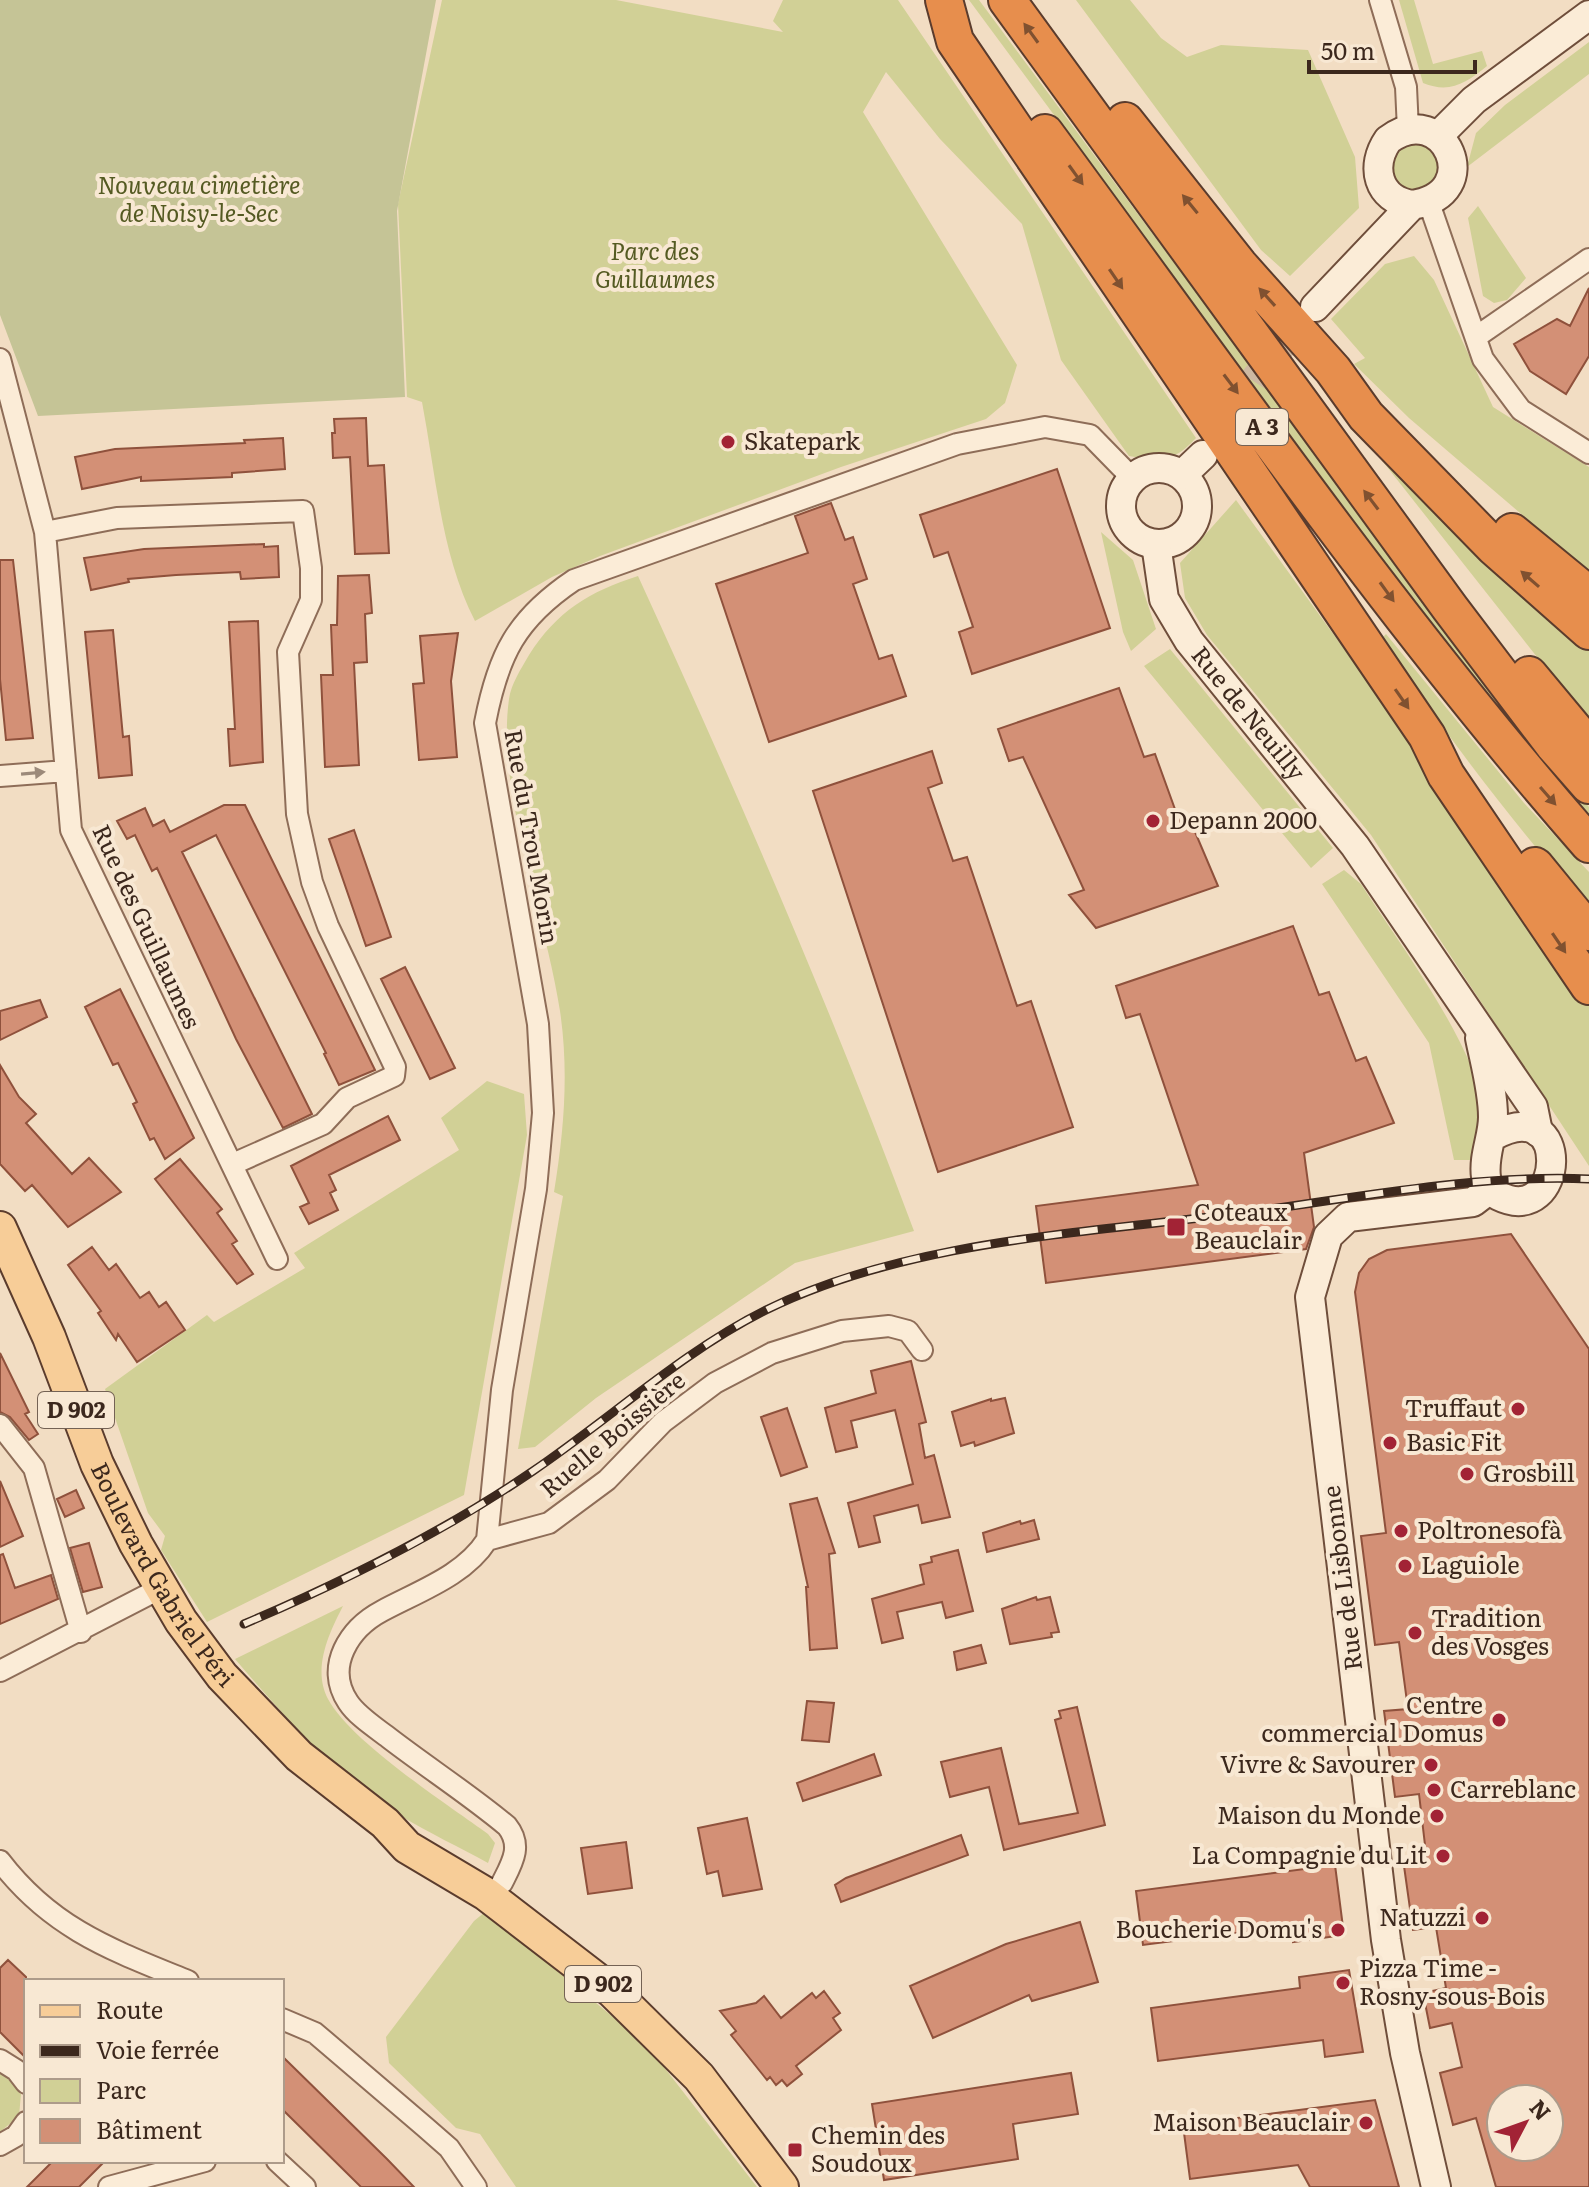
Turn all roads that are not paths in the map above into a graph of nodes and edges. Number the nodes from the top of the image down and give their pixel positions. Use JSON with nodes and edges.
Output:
{"nodes":[{"id":1,"x":945,"y":0,"type":"edge"},
{"id":2,"x":1007,"y":0,"type":"edge"},
{"id":3,"x":1380,"y":0,"type":"edge"},
{"id":4,"x":1589,"y":15,"type":"edge"},
{"id":5,"x":1055,"y":66,"type":"junction"},
{"id":6,"x":1408,"y":130,"type":"junction"},
{"id":7,"x":1438,"y":136,"type":"junction"},
{"id":8,"x":1420,"y":204,"type":"junction"},
{"id":9,"x":1589,"y":259,"type":"edge"},
{"id":10,"x":1315,"y":307,"type":"tunnel mouth"},
{"id":11,"x":1476,"y":337,"type":"junction"},
{"id":12,"x":0,"y":359,"type":"edge"},
{"id":13,"x":1333,"y":370,"type":"junction"},
{"id":14,"x":1589,"y":453,"type":"edge"},
{"id":15,"x":1203,"y":455,"type":"dead end"},
{"id":16,"x":1182,"y":475,"type":"junction"},
{"id":17,"x":1132,"y":478,"type":"junction"},
{"id":18,"x":45,"y":532,"type":"junction"},
{"id":19,"x":1156,"y":544,"type":"junction"},
{"id":20,"x":1589,"y":595,"type":"edge"},
{"id":21,"x":1450,"y":608,"type":"junction"},
{"id":22,"x":1589,"y":631,"type":"edge"},
{"id":23,"x":1427,"y":736,"type":"junction"},
{"id":24,"x":1589,"y":747,"type":"edge"},
{"id":25,"x":66,"y":771,"type":"junction"},
{"id":26,"x":0,"y":776,"type":"edge"},
{"id":27,"x":1589,"y":785,"type":"edge"},
{"id":28,"x":1589,"y":844,"type":"edge"},
{"id":29,"x":1589,"y":932,"type":"edge"},
{"id":30,"x":1589,"y":986,"type":"edge"},
{"id":31,"x":1478,"y":1026,"type":"junction"},
{"id":32,"x":1538,"y":1132,"type":"junction"},
{"id":33,"x":1493,"y":1136,"type":"junction"},
{"id":34,"x":233,"y":1164,"type":"junction"},
{"id":35,"x":1490,"y":1189,"type":"junction"},
{"id":36,"x":0,"y":1228,"type":"edge"},
{"id":37,"x":277,"y":1259,"type":"dead end"},
{"id":38,"x":922,"y":1350,"type":"dead end"},
{"id":39,"x":0,"y":1425,"type":"edge"},
{"id":40,"x":487,"y":1540,"type":"junction"},
{"id":41,"x":161,"y":1588,"type":"junction"},
{"id":42,"x":81,"y":1632,"type":"junction"},
{"id":43,"x":0,"y":1671,"type":"edge"},
{"id":44,"x":385,"y":1823,"type":"junction"},
{"id":45,"x":0,"y":1861,"type":"edge"},
{"id":46,"x":502,"y":1883,"type":"junction"},
{"id":47,"x":183,"y":1979,"type":"edge"},
{"id":48,"x":284,"y":2020,"type":"edge"},
{"id":49,"x":0,"y":2060,"type":"edge"},
{"id":50,"x":24,"y":2080,"type":"edge"},
{"id":51,"x":24,"y":2125,"type":"edge"},
{"id":52,"x":0,"y":2145,"type":"edge"},
{"id":53,"x":198,"y":2163,"type":"edge"},
{"id":54,"x":279,"y":2163,"type":"edge"},
{"id":55,"x":109,"y":2187,"type":"edge"},
{"id":56,"x":305,"y":2187,"type":"edge"},
{"id":57,"x":476,"y":2187,"type":"edge"},
{"id":58,"x":782,"y":2187,"type":"edge"},
{"id":59,"x":805,"y":2187,"type":"edge"},
{"id":60,"x":1436,"y":2187,"type":"edge"}],
"edges":[{"from":1,"to":23,"type":"highway","one_way":true},
{"from":1,"to":28,"type":"highway","number":"A 3","one_way":true},
{"from":5,"to":2,"type":"highway","number":"A 3","one_way":true},
{"from":3,"to":6,"type":"street"},
{"from":4,"to":7,"type":"street"},
{"from":13,"to":5,"type":"highway","one_way":true},
{"from":21,"to":5,"type":"highway","number":"A 3","one_way":true},
{"from":6,"to":7,"type":"street"},
{"from":6,"to":8,"type":"street"},
{"from":7,"to":8,"type":"street"},
{"from":8,"to":10,"type":"street"},
{"from":8,"to":11,"type":"street"},
{"from":9,"to":11,"type":"street"},
{"from":11,"to":14,"type":"street"},
{"from":12,"to":18,"type":"street","name":"Rue des Guillaumes"},
{"from":13,"to":20,"type":"highway"},
{"from":22,"to":13,"type":"highway","one_way":true},
{"from":15,"to":16,"type":"street"},
{"from":16,"to":17,"type":"street"},
{"from":16,"to":19,"type":"street"},
{"from":17,"to":19,"type":"street"},
{"from":17,"to":40,"type":"street","name":"Rue du Trou Morin"},
{"from":18,"to":25,"type":"street","name":"Rue des Guillaumes"},
{"from":18,"to":34,"type":"street"},
{"from":19,"to":31,"type":"street","name":"Rue de Neuilly"},
{"from":21,"to":24,"type":"highway"},
{"from":21,"to":27,"type":"highway","number":"A 3"},
{"from":23,"to":29,"type":"highway"},
{"from":23,"to":30,"type":"highway","one_way":true},
{"from":26,"to":25,"type":"street","one_way":true},
{"from":25,"to":34,"type":"street","name":"Rue des Guillaumes"},
{"from":31,"to":32,"type":"street","name":"Rue de Neuilly"},
{"from":31,"to":33,"type":"street","name":"Rue de Neuilly"},
{"from":32,"to":33,"type":"street"},
{"from":32,"to":35,"type":"street"},
{"from":33,"to":35,"type":"street"},
{"from":34,"to":37,"type":"street","name":"Rue des Guillaumes"},
{"from":35,"to":60,"type":"street","name":"Rue de Lisbonne"},
{"from":36,"to":41,"type":"main road","name":"Boulevard Gabriel Péri","number":"D 902"},
{"from":38,"to":40,"type":"street","name":"Ruelle Boissière"},
{"from":39,"to":42,"type":"street"},
{"from":40,"to":46,"type":"street"},
{"from":41,"to":42,"type":"street"},
{"from":41,"to":44,"type":"main road","name":"Boulevard Gabriel Péri","number":"D 902"},
{"from":42,"to":43,"type":"street"},
{"from":44,"to":46,"type":"main road","name":"Boulevard Gabriel Péri","number":"D 902"},
{"from":44,"to":58,"type":"main road","name":"Boulevard Gabriel Péri","number":"D 902"},
{"from":45,"to":47,"type":"street"},
{"from":46,"to":59,"type":"main road","name":"Boulevard Gabriel Péri","number":"D 902"},
{"from":48,"to":57,"type":"street"},
{"from":49,"to":50,"type":"street"},
{"from":51,"to":52,"type":"street"},
{"from":53,"to":55,"type":"street"},
{"from":54,"to":56,"type":"street"}]}
